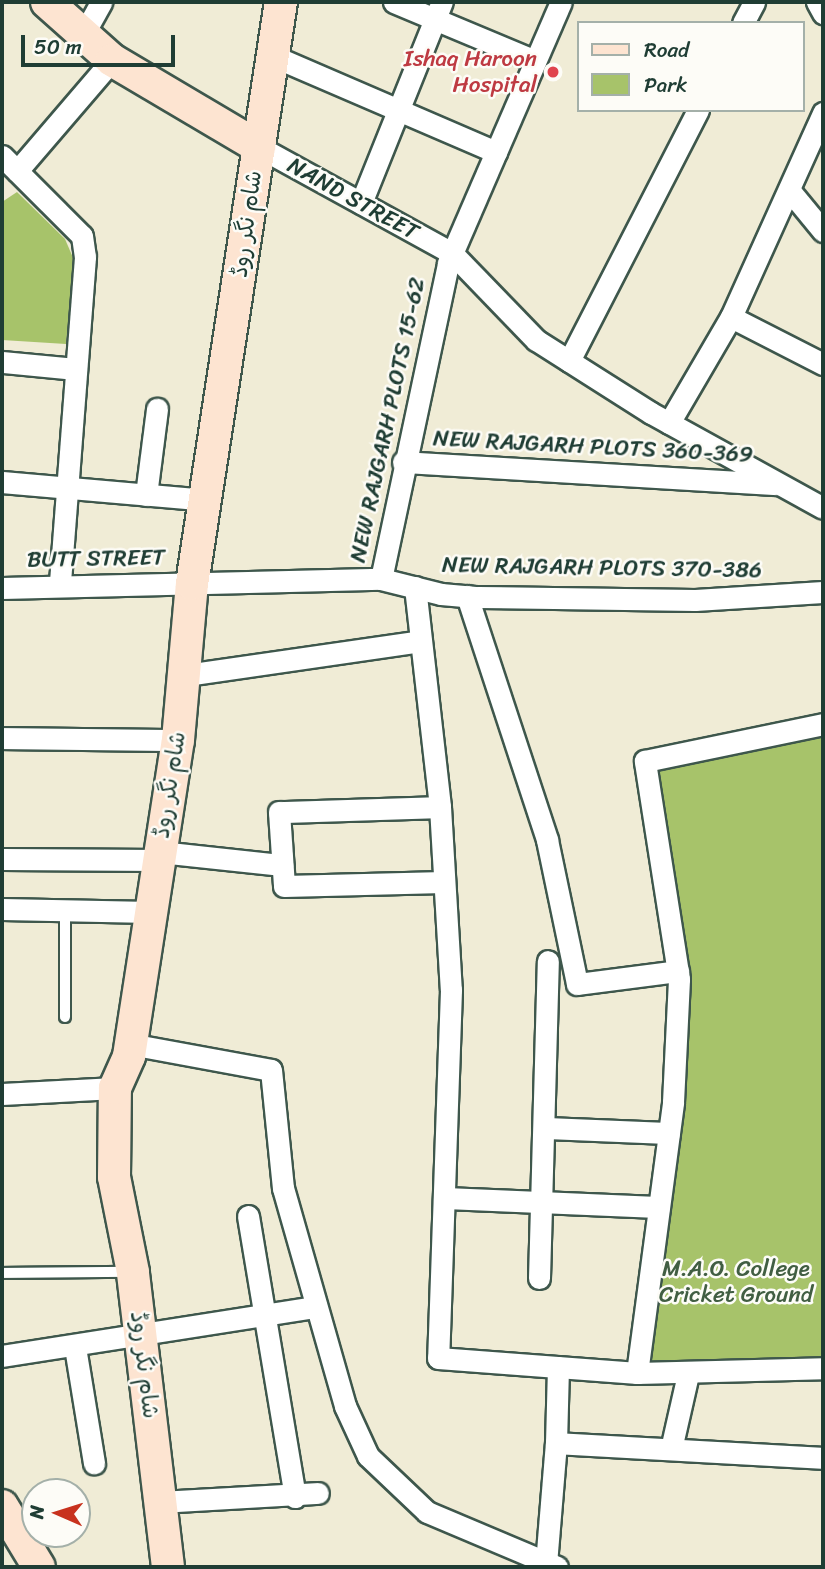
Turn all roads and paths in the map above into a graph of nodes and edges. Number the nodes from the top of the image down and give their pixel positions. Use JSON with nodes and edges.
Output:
{"nodes":[{"id":1,"x":47,"y":2,"type":"edge"},
{"id":2,"x":101,"y":2,"type":"edge"},
{"id":3,"x":281,"y":2,"type":"edge"},
{"id":4,"x":394,"y":2,"type":"edge"},
{"id":5,"x":561,"y":2,"type":"edge"},
{"id":6,"x":754,"y":2,"type":"edge"},
{"id":7,"x":817,"y":2,"type":"edge"},
{"id":8,"x":439,"y":10,"type":"edge"},
{"id":9,"x":823,"y":13,"type":"edge"},
{"id":10,"x":744,"y":21,"type":"edge"},
{"id":11,"x":83,"y":35,"type":"junction"},
{"id":12,"x":273,"y":56,"type":"junction"},
{"id":13,"x":112,"y":60,"type":"junction"},
{"id":14,"x":535,"y":61,"type":"junction"},
{"id":15,"x":399,"y":110,"type":"junction"},
{"id":16,"x":697,"y":112,"type":"edge"},
{"id":17,"x":823,"y":113,"type":"edge"},
{"id":18,"x":259,"y":147,"type":"junction"},
{"id":19,"x":496,"y":152,"type":"junction"},
{"id":20,"x":9,"y":163,"type":"edge"},
{"id":21,"x":790,"y":191,"type":"junction"},
{"id":22,"x":361,"y":202,"type":"junction"},
{"id":23,"x":823,"y":231,"type":"edge"},
{"id":24,"x":452,"y":253,"type":"junction"},
{"id":25,"x":732,"y":317,"type":"junction"},
{"id":26,"x":569,"y":361,"type":"junction"},
{"id":27,"x":2,"y":362,"type":"edge"},
{"id":28,"x":823,"y":364,"type":"edge"},
{"id":29,"x":76,"y":369,"type":"junction"},
{"id":30,"x":157,"y":409,"type":"dead end"},
{"id":31,"x":669,"y":423,"type":"junction"},
{"id":32,"x":403,"y":462,"type":"junction"},
{"id":33,"x":2,"y":482,"type":"edge"},
{"id":34,"x":780,"y":484,"type":"junction"},
{"id":35,"x":67,"y":487,"type":"junction"},
{"id":36,"x":146,"y":495,"type":"junction"},
{"id":37,"x":207,"y":500,"type":"junction"},
{"id":38,"x":823,"y":508,"type":"edge"},
{"id":39,"x":381,"y":579,"type":"junction"},
{"id":40,"x":60,"y":584,"type":"junction"},
{"id":41,"x":192,"y":584,"type":"junction"},
{"id":42,"x":415,"y":587,"type":"junction"},
{"id":43,"x":2,"y":588,"type":"edge"},
{"id":44,"x":823,"y":592,"type":"edge"},
{"id":45,"x":467,"y":596,"type":"junction"},
{"id":46,"x":421,"y":641,"type":"junction"},
{"id":47,"x":186,"y":675,"type":"junction"},
{"id":48,"x":823,"y":724,"type":"edge"},
{"id":49,"x":2,"y":738,"type":"edge"},
{"id":50,"x":178,"y":740,"type":"junction"},
{"id":51,"x":440,"y":807,"type":"junction"},
{"id":52,"x":159,"y":856,"type":"junction"},
{"id":53,"x":2,"y":859,"type":"edge"},
{"id":54,"x":282,"y":865,"type":"junction"},
{"id":55,"x":444,"y":882,"type":"junction"},
{"id":56,"x":2,"y":909,"type":"edge"},
{"id":57,"x":65,"y":910,"type":"junction"},
{"id":58,"x":151,"y":912,"type":"junction"},
{"id":59,"x":548,"y":961,"type":"dead end"},
{"id":60,"x":678,"y":971,"type":"junction"},
{"id":61,"x":65,"y":1017,"type":"dead end"},
{"id":62,"x":130,"y":1044,"type":"junction"},
{"id":63,"x":115,"y":1088,"type":"junction"},
{"id":64,"x":2,"y":1094,"type":"edge"},
{"id":65,"x":545,"y":1128,"type":"junction"},
{"id":66,"x":668,"y":1133,"type":"junction"},
{"id":67,"x":444,"y":1198,"type":"junction"},
{"id":68,"x":543,"y":1202,"type":"junction"},
{"id":69,"x":659,"y":1206,"type":"junction"},
{"id":70,"x":248,"y":1216,"type":"dead end"},
{"id":71,"x":132,"y":1272,"type":"junction"},
{"id":72,"x":2,"y":1273,"type":"edge"},
{"id":73,"x":539,"y":1278,"type":"dead end"},
{"id":74,"x":316,"y":1307,"type":"junction"},
{"id":75,"x":265,"y":1316,"type":"junction"},
{"id":76,"x":140,"y":1338,"type":"junction"},
{"id":77,"x":75,"y":1347,"type":"junction"},
{"id":78,"x":2,"y":1356,"type":"edge"},
{"id":79,"x":558,"y":1367,"type":"junction"},
{"id":80,"x":823,"y":1368,"type":"edge"},
{"id":81,"x":637,"y":1374,"type":"junction"},
{"id":82,"x":688,"y":1374,"type":"junction"},
{"id":83,"x":556,"y":1443,"type":"junction"},
{"id":84,"x":671,"y":1449,"type":"junction"},
{"id":85,"x":823,"y":1458,"type":"edge"},
{"id":86,"x":94,"y":1463,"type":"dead end"},
{"id":87,"x":318,"y":1493,"type":"dead end"},
{"id":88,"x":295,"y":1497,"type":"junction"},
{"id":89,"x":161,"y":1502,"type":"junction"},
{"id":90,"x":2,"y":1506,"type":"edge"},
{"id":91,"x":36,"y":1566,"type":"edge"},
{"id":92,"x":552,"y":1566,"type":"edge"},
{"id":93,"x":168,"y":1567,"type":"edge"}],
"edges":[{"from":1,"to":11,"type":"main road","name":"NAND STREET"},
{"from":2,"to":11,"type":"street"},
{"from":3,"to":12,"type":"main road","name":"شام نگر روڈ"},
{"from":4,"to":8,"type":"street"},
{"from":5,"to":14,"type":"street","name":"NEW RAJGARH PLOTS 15-62"},
{"from":6,"to":10,"type":"street"},
{"from":7,"to":9,"type":"street"},
{"from":8,"to":14,"type":"street"},
{"from":8,"to":15,"type":"street"},
{"from":11,"to":13,"type":"main road","name":"NAND STREET"},
{"from":12,"to":15,"type":"street"},
{"from":12,"to":18,"type":"main road","name":"شام نگر روڈ"},
{"from":13,"to":18,"type":"main road","name":"NAND STREET"},
{"from":13,"to":20,"type":"street"},
{"from":14,"to":19,"type":"street","name":"NEW RAJGARH PLOTS 15-62"},
{"from":15,"to":19,"type":"street"},
{"from":15,"to":22,"type":"street"},
{"from":16,"to":26,"type":"street"},
{"from":17,"to":21,"type":"street"},
{"from":18,"to":22,"type":"street","name":"NAND STREET"},
{"from":18,"to":37,"type":"main road","name":"شام نگر روڈ"},
{"from":19,"to":24,"type":"street","name":"NEW RAJGARH PLOTS 15-62"},
{"from":20,"to":29,"type":"street"},
{"from":21,"to":23,"type":"street"},
{"from":21,"to":25,"type":"street"},
{"from":22,"to":24,"type":"street","name":"NAND STREET"},
{"from":24,"to":26,"type":"street","name":"NAND STREET"},
{"from":24,"to":32,"type":"street","name":"NEW RAJGARH PLOTS 15-62"},
{"from":25,"to":28,"type":"street"},
{"from":25,"to":31,"type":"street"},
{"from":26,"to":31,"type":"street","name":"NAND STREET"},
{"from":27,"to":29,"type":"street"},
{"from":29,"to":35,"type":"street"},
{"from":30,"to":36,"type":"street"},
{"from":31,"to":34,"type":"street","name":"NAND STREET"},
{"from":32,"to":34,"type":"street","name":"NEW RAJGARH PLOTS 360-369"},
{"from":32,"to":39,"type":"street","name":"NEW RAJGARH PLOTS 15-62"},
{"from":33,"to":35,"type":"street"},
{"from":34,"to":38,"type":"street","name":"NAND STREET"},
{"from":35,"to":36,"type":"street"},
{"from":35,"to":40,"type":"street"},
{"from":36,"to":37,"type":"street"},
{"from":37,"to":41,"type":"main road","name":"شام نگر روڈ"},
{"from":39,"to":41,"type":"street","name":"NEW RAJGARH PLOTS 370-386"},
{"from":39,"to":42,"type":"street","name":"NEW RAJGARH PLOTS 370-386"},
{"from":40,"to":41,"type":"street","name":"BUTT STREET"},
{"from":40,"to":43,"type":"street","name":"BUTT STREET"},
{"from":41,"to":47,"type":"main road","name":"شام نگر روڈ"},
{"from":42,"to":45,"type":"street","name":"NEW RAJGARH PLOTS 370-386"},
{"from":42,"to":46,"type":"street"},
{"from":44,"to":45,"type":"street","name":"NEW RAJGARH PLOTS 370-386"},
{"from":45,"to":60,"type":"street"},
{"from":46,"to":47,"type":"street"},
{"from":46,"to":51,"type":"street"},
{"from":47,"to":50,"type":"main road","name":"شام نگر روڈ"},
{"from":48,"to":60,"type":"street"},
{"from":49,"to":50,"type":"street"},
{"from":50,"to":52,"type":"main road","name":"شام نگر روڈ"},
{"from":51,"to":54,"type":"street"},
{"from":51,"to":55,"type":"street"},
{"from":52,"to":53,"type":"street"},
{"from":52,"to":54,"type":"street"},
{"from":52,"to":58,"type":"main road","name":"شام نگر روڈ"},
{"from":54,"to":55,"type":"street"},
{"from":55,"to":67,"type":"street"},
{"from":56,"to":57,"type":"street"},
{"from":57,"to":58,"type":"street"},
{"from":57,"to":61,"type":"lane"},
{"from":58,"to":62,"type":"main road","name":"شام نگر روڈ"},
{"from":59,"to":65,"type":"street"},
{"from":60,"to":66,"type":"street"},
{"from":62,"to":63,"type":"main road","name":"شام نگر روڈ"},
{"from":62,"to":74,"type":"street"},
{"from":63,"to":64,"type":"street"},
{"from":63,"to":71,"type":"main road","name":"شام نگر روڈ"},
{"from":65,"to":66,"type":"street"},
{"from":65,"to":68,"type":"street"},
{"from":66,"to":69,"type":"street"},
{"from":67,"to":68,"type":"street"},
{"from":67,"to":79,"type":"street"},
{"from":68,"to":69,"type":"street"},
{"from":68,"to":73,"type":"street"},
{"from":69,"to":81,"type":"street"},
{"from":70,"to":75,"type":"street"},
{"from":71,"to":72,"type":"lane"},
{"from":71,"to":76,"type":"main road","name":"شام نگر روڈ"},
{"from":74,"to":75,"type":"street"},
{"from":74,"to":92,"type":"street"},
{"from":75,"to":76,"type":"street"},
{"from":75,"to":88,"type":"street"},
{"from":76,"to":77,"type":"street"},
{"from":76,"to":89,"type":"main road","name":"شام نگر روڈ"},
{"from":77,"to":78,"type":"street"},
{"from":77,"to":86,"type":"street"},
{"from":79,"to":81,"type":"street"},
{"from":79,"to":83,"type":"street"},
{"from":80,"to":82,"type":"street"},
{"from":81,"to":82,"type":"street"},
{"from":82,"to":84,"type":"street"},
{"from":83,"to":84,"type":"street"},
{"from":83,"to":92,"type":"street"},
{"from":84,"to":85,"type":"street"},
{"from":87,"to":88,"type":"street"},
{"from":88,"to":89,"type":"street"},
{"from":89,"to":93,"type":"main road","name":"شام نگر روڈ"},
{"from":90,"to":91,"type":"main road"}]}
